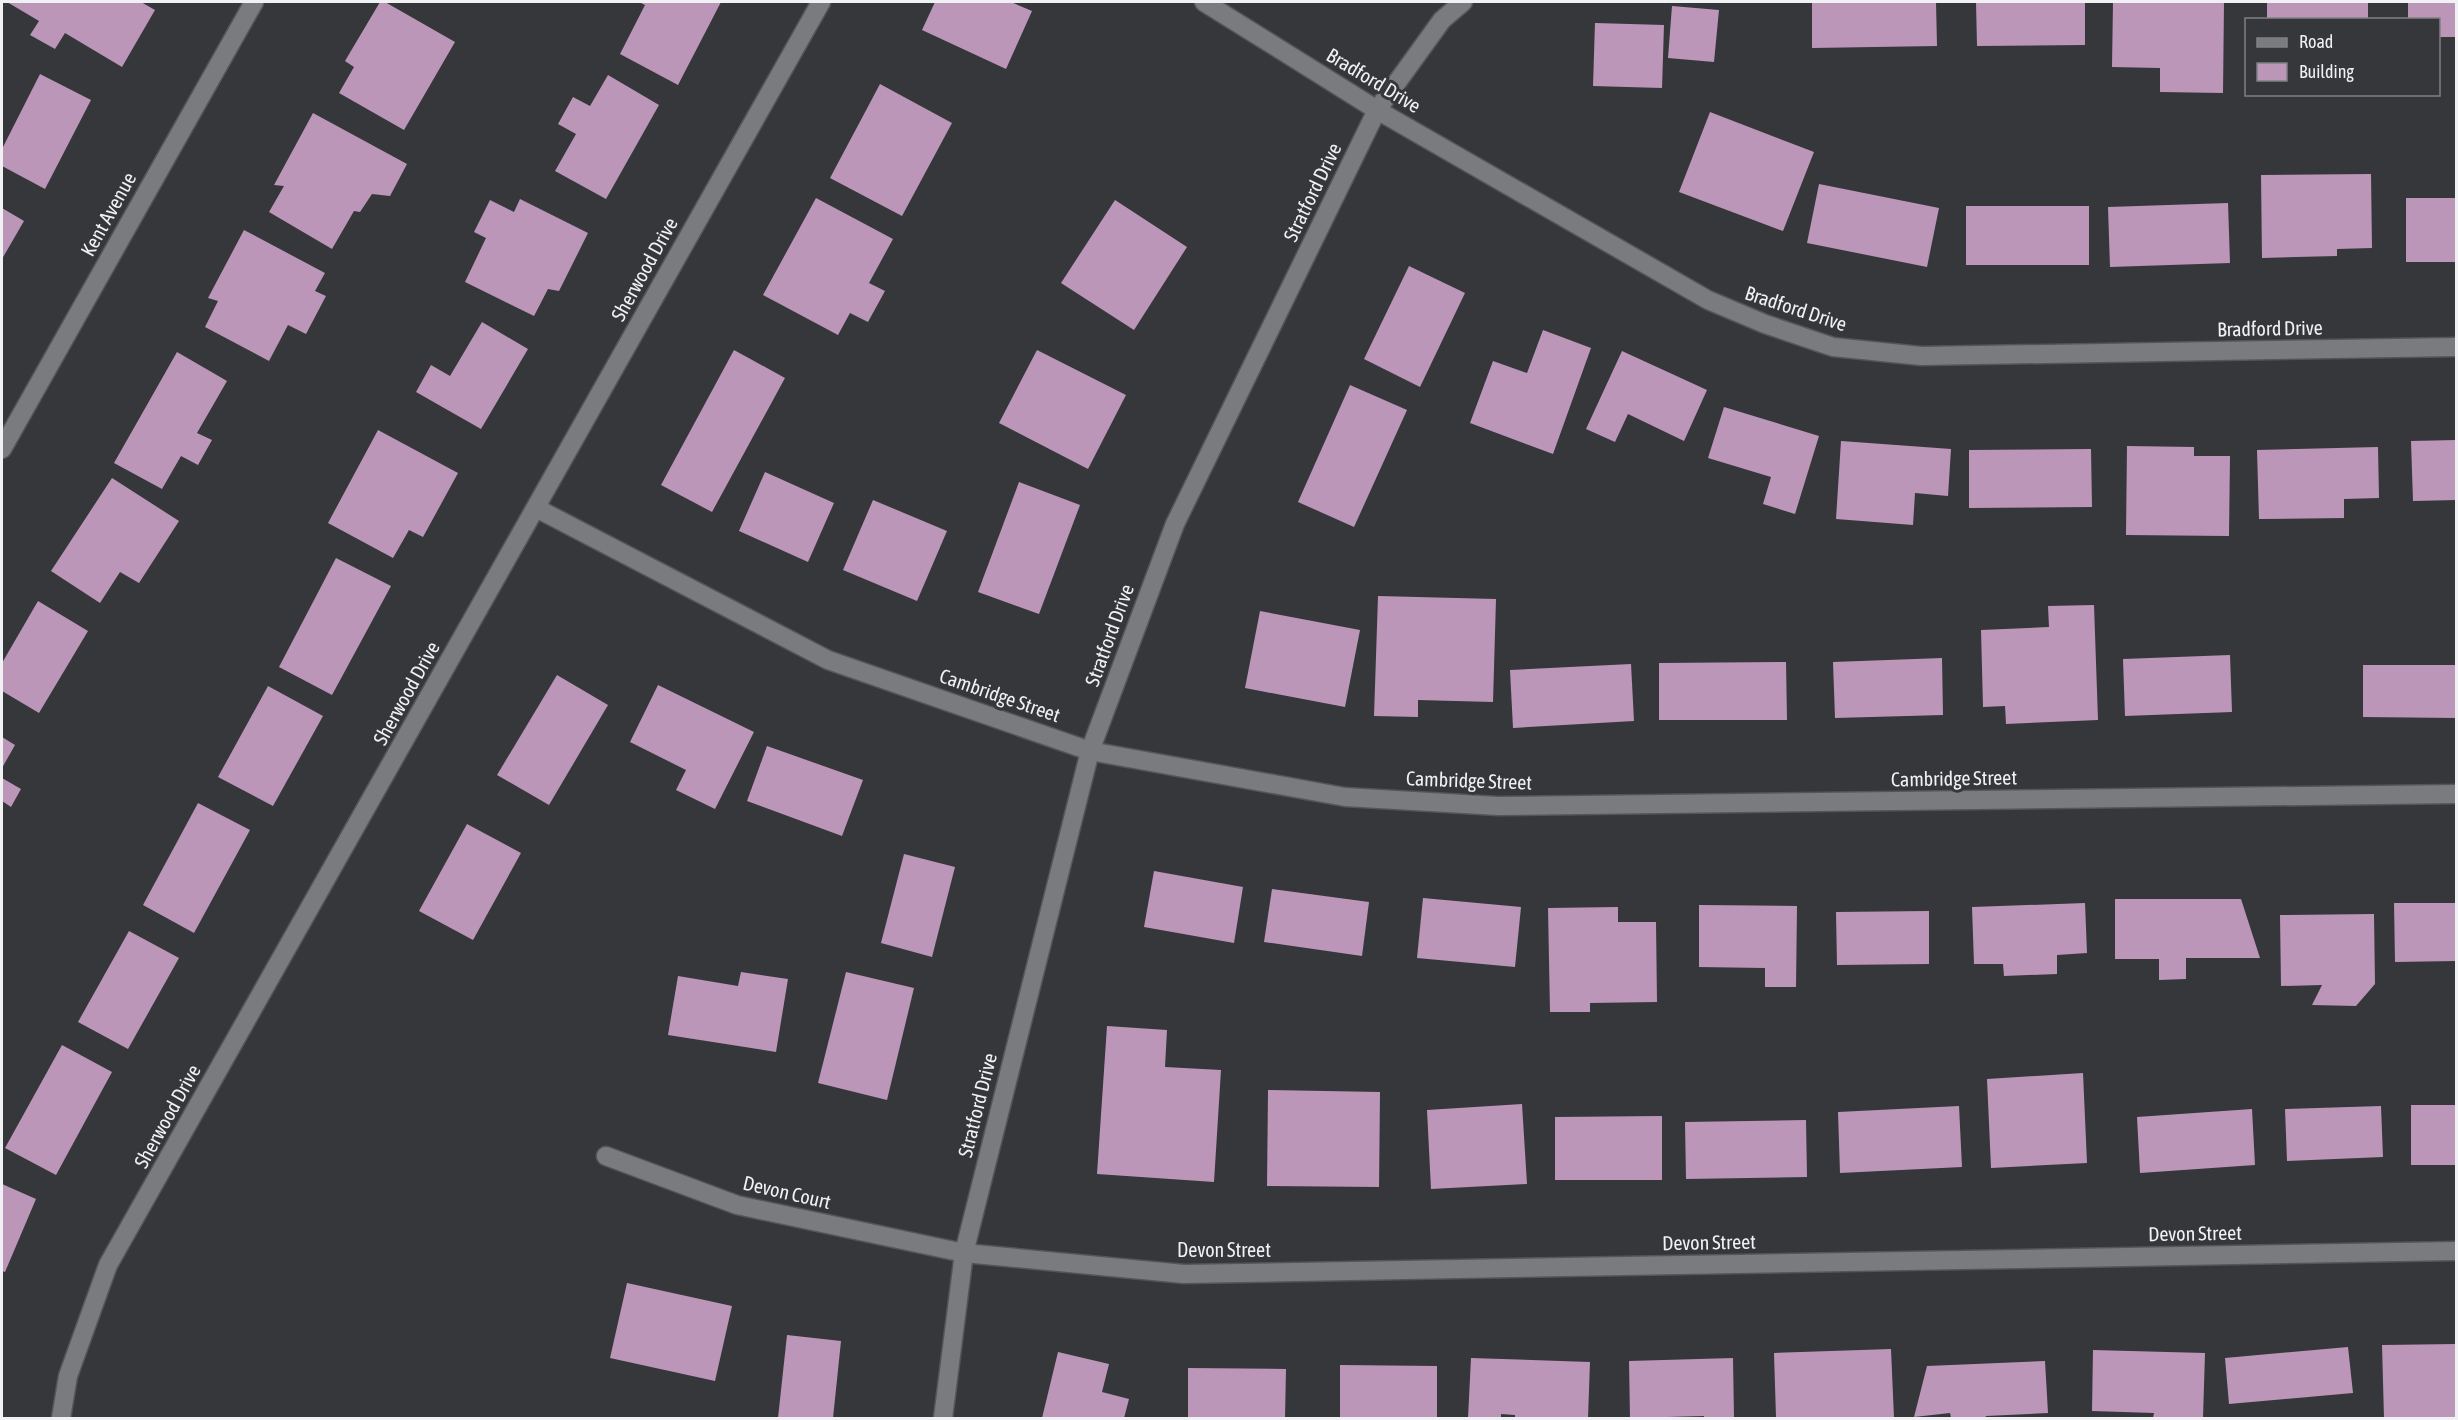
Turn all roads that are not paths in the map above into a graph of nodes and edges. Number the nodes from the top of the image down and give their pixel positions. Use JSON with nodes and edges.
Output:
{"nodes":[{"id":1,"x":254,"y":2,"type":"edge"},
{"id":2,"x":821,"y":2,"type":"edge"},
{"id":3,"x":1204,"y":2,"type":"edge"},
{"id":4,"x":1463,"y":2,"type":"edge"},
{"id":5,"x":1377,"y":110,"type":"junction"},
{"id":6,"x":2457,"y":347,"type":"edge"},
{"id":7,"x":2,"y":449,"type":"edge"},
{"id":8,"x":536,"y":508,"type":"junction"},
{"id":9,"x":1090,"y":750,"type":"junction"},
{"id":10,"x":2457,"y":794,"type":"edge"},
{"id":11,"x":606,"y":1156,"type":"dead end"},
{"id":12,"x":2457,"y":1251,"type":"edge"},
{"id":13,"x":963,"y":1253,"type":"junction"},
{"id":14,"x":61,"y":1419,"type":"edge"},
{"id":15,"x":943,"y":1419,"type":"edge"}],
"edges":[{"from":1,"to":7,"type":"street","name":"Kent Avenue"},
{"from":2,"to":8,"type":"street","name":"Sherwood Drive"},
{"from":3,"to":5,"type":"street","name":"Bradford Drive"},
{"from":4,"to":5,"type":"street","name":"Stratford Drive"},
{"from":5,"to":6,"type":"street","name":"Bradford Drive"},
{"from":5,"to":9,"type":"street","name":"Stratford Drive"},
{"from":8,"to":9,"type":"street","name":"Cambridge Street"},
{"from":8,"to":14,"type":"street","name":"Sherwood Drive"},
{"from":9,"to":10,"type":"street","name":"Cambridge Street"},
{"from":9,"to":13,"type":"street","name":"Stratford Drive"},
{"from":11,"to":13,"type":"street","name":"Devon Court"},
{"from":12,"to":13,"type":"street","name":"Devon Street"},
{"from":13,"to":15,"type":"street","name":"Stratford Drive"}]}
